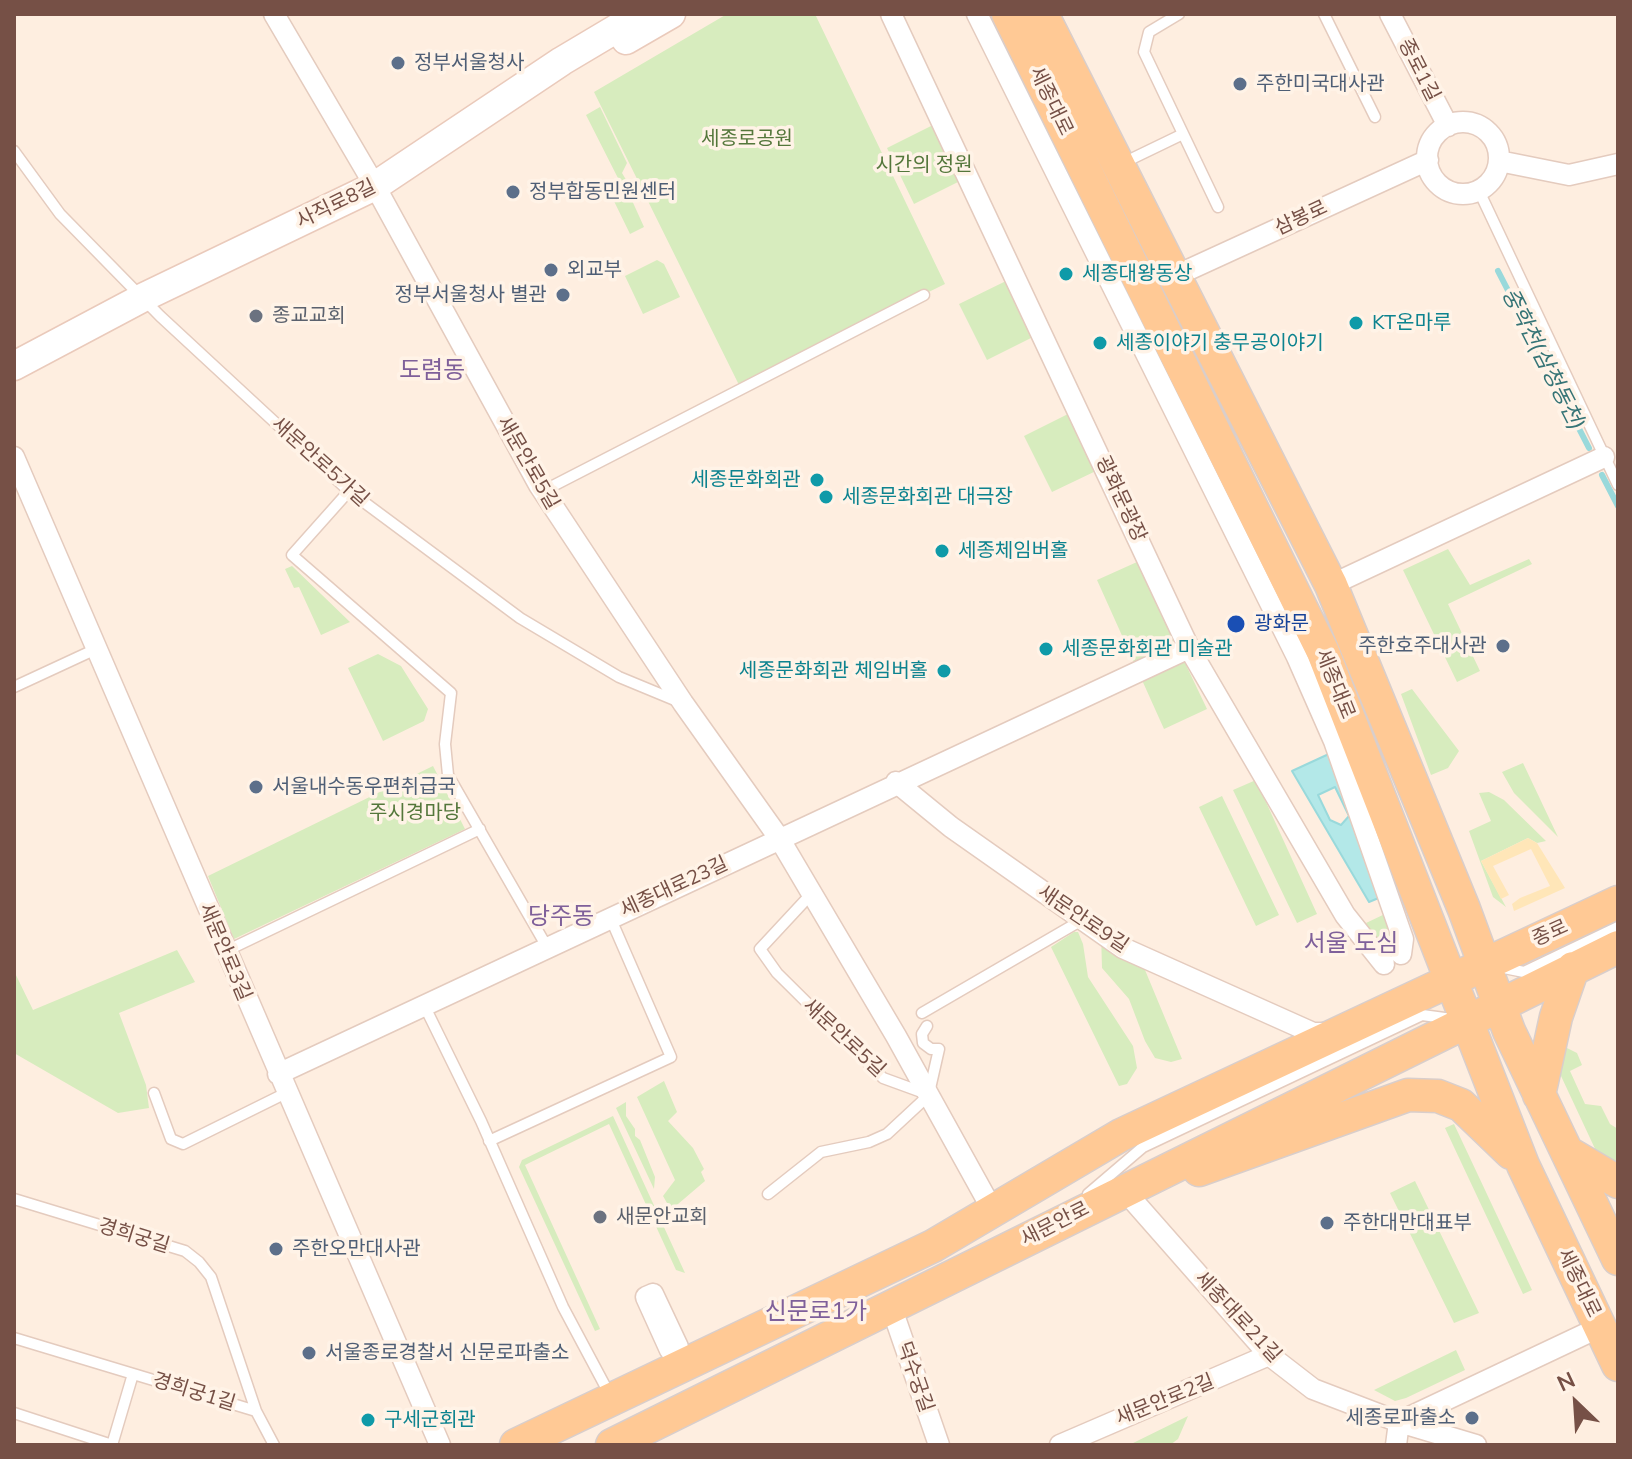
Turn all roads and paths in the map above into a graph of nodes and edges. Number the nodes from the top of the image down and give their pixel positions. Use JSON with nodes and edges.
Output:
{"nodes":[{"id":1,"x":274,"y":14,"type":"edge"},
{"id":2,"x":611,"y":14,"type":"edge"},
{"id":3,"x":641,"y":14,"type":"edge"},
{"id":4,"x":671,"y":14,"type":"edge"},
{"id":5,"x":891,"y":14,"type":"edge"},
{"id":6,"x":977,"y":14,"type":"edge"},
{"id":7,"x":1008,"y":14,"type":"edge"},
{"id":8,"x":1042,"y":14,"type":"edge"},
{"id":9,"x":1179,"y":14,"type":"edge"},
{"id":10,"x":1324,"y":14,"type":"edge"},
{"id":11,"x":1390,"y":14,"type":"edge"},
{"id":12,"x":562,"y":61,"type":"junction"},
{"id":13,"x":1375,"y":117,"type":"dead end"},
{"id":14,"x":1448,"y":126,"type":"junction"},
{"id":15,"x":1183,"y":134,"type":"junction"},
{"id":16,"x":14,"y":151,"type":"edge"},
{"id":17,"x":1428,"y":160,"type":"junction"},
{"id":18,"x":1499,"y":161,"type":"junction"},
{"id":19,"x":1618,"y":164,"type":"edge"},
{"id":20,"x":1119,"y":165,"type":"junction"},
{"id":21,"x":375,"y":186,"type":"junction"},
{"id":22,"x":1479,"y":191,"type":"junction"},
{"id":23,"x":1218,"y":207,"type":"dead end"},
{"id":24,"x":1175,"y":276,"type":"junction"},
{"id":25,"x":924,"y":295,"type":"dead end"},
{"id":26,"x":144,"y":297,"type":"junction"},
{"id":27,"x":14,"y":366,"type":"edge"},
{"id":28,"x":14,"y":457,"type":"edge"},
{"id":29,"x":1604,"y":457,"type":"junction"},
{"id":30,"x":1618,"y":485,"type":"edge"},
{"id":31,"x":349,"y":491,"type":"junction"},
{"id":32,"x":543,"y":491,"type":"junction"},
{"id":33,"x":1331,"y":585,"type":"junction"},
{"id":34,"x":1189,"y":648,"type":"junction"},
{"id":35,"x":96,"y":649,"type":"junction"},
{"id":36,"x":14,"y":687,"type":"edge"},
{"id":37,"x":683,"y":703,"type":"junction"},
{"id":38,"x":896,"y":782,"type":"junction"},
{"id":39,"x":480,"y":829,"type":"junction"},
{"id":40,"x":779,"y":838,"type":"junction"},
{"id":41,"x":813,"y":892,"type":"junction"},
{"id":42,"x":1618,"y":902,"type":"edge"},
{"id":43,"x":1464,"y":909,"type":"junction"},
{"id":44,"x":610,"y":917,"type":"junction"},
{"id":45,"x":1082,"y":920,"type":"junction"},
{"id":46,"x":1567,"y":926,"type":"junction"},
{"id":47,"x":1618,"y":927,"type":"edge"},
{"id":48,"x":547,"y":947,"type":"junction"},
{"id":49,"x":1618,"y":947,"type":"edge"},
{"id":50,"x":225,"y":951,"type":"junction"},
{"id":51,"x":1483,"y":964,"type":"junction"},
{"id":52,"x":1573,"y":968,"type":"junction"},
{"id":53,"x":1449,"y":980,"type":"junction"},
{"id":54,"x":424,"y":1005,"type":"junction"},
{"id":55,"x":1498,"y":1005,"type":"junction"},
{"id":56,"x":922,"y":1013,"type":"dead end"},
{"id":57,"x":1465,"y":1021,"type":"junction"},
{"id":58,"x":1335,"y":1033,"type":"junction"},
{"id":59,"x":899,"y":1042,"type":"junction"},
{"id":60,"x":282,"y":1083,"type":"junction"},
{"id":61,"x":154,"y":1093,"type":"dead end"},
{"id":62,"x":929,"y":1095,"type":"junction"},
{"id":63,"x":1539,"y":1095,"type":"junction"},
{"id":64,"x":489,"y":1141,"type":"junction"},
{"id":65,"x":1567,"y":1152,"type":"junction"},
{"id":66,"x":1523,"y":1165,"type":"junction"},
{"id":67,"x":1618,"y":1182,"type":"edge"},
{"id":68,"x":1123,"y":1189,"type":"junction"},
{"id":69,"x":768,"y":1194,"type":"dead end"},
{"id":70,"x":14,"y":1199,"type":"edge"},
{"id":71,"x":993,"y":1211,"type":"junction"},
{"id":72,"x":1050,"y":1227,"type":"junction"},
{"id":73,"x":1618,"y":1259,"type":"edge"},
{"id":74,"x":892,"y":1309,"type":"junction"},
{"id":75,"x":1600,"y":1327,"type":"junction"},
{"id":76,"x":14,"y":1338,"type":"edge"},
{"id":77,"x":1269,"y":1355,"type":"junction"},
{"id":78,"x":1618,"y":1365,"type":"edge"},
{"id":79,"x":133,"y":1374,"type":"junction"},
{"id":80,"x":612,"y":1399,"type":"junction"},
{"id":81,"x":256,"y":1411,"type":"junction"},
{"id":82,"x":14,"y":1413,"type":"edge"},
{"id":83,"x":1399,"y":1422,"type":"junction"},
{"id":84,"x":274,"y":1445,"type":"edge"},
{"id":85,"x":440,"y":1445,"type":"edge"},
{"id":86,"x":516,"y":1445,"type":"edge"},
{"id":87,"x":612,"y":1445,"type":"edge"},
{"id":88,"x":939,"y":1445,"type":"edge"},
{"id":89,"x":1060,"y":1445,"type":"edge"},
{"id":90,"x":1396,"y":1445,"type":"edge"},
{"id":91,"x":1476,"y":1445,"type":"edge"}],
"edges":[{"from":1,"to":21,"type":"street","name":"새문안로5길"},
{"from":2,"to":12,"type":"street"},
{"from":3,"to":12,"type":"street","name":"사직로8길"},
{"from":4,"to":12,"type":"street"},
{"from":5,"to":34,"type":"street","name":"광화문광장"},
{"from":6,"to":34,"type":"street","name":"광화문광장"},
{"from":7,"to":53,"type":"main road","name":"세종대로"},
{"from":8,"to":20,"type":"main road","name":"세종대로"},
{"from":9,"to":15,"type":"lane"},
{"from":10,"to":13,"type":"lane"},
{"from":11,"to":14,"type":"street","name":"종로1길"},
{"from":12,"to":21,"type":"street","name":"사직로8길"},
{"from":14,"to":17,"type":"street"},
{"from":14,"to":18,"type":"street"},
{"from":15,"to":20,"type":"lane"},
{"from":15,"to":23,"type":"lane"},
{"from":16,"to":26,"type":"lane","name":"새문안로5가길"},
{"from":17,"to":22,"type":"street"},
{"from":17,"to":24,"type":"street","name":"삼봉로"},
{"from":18,"to":19,"type":"street"},
{"from":18,"to":22,"type":"street"},
{"from":20,"to":24,"type":"main road","name":"세종대로"},
{"from":21,"to":26,"type":"street","name":"사직로8길"},
{"from":21,"to":32,"type":"street","name":"새문안로5길"},
{"from":22,"to":29,"type":"lane"},
{"from":24,"to":33,"type":"main road","name":"세종대로"},
{"from":25,"to":32,"type":"lane"},
{"from":26,"to":27,"type":"street","name":"사직로8길"},
{"from":26,"to":31,"type":"lane","name":"새문안로5가길"},
{"from":28,"to":35,"type":"street","name":"새문안로3길"},
{"from":29,"to":30,"type":"lane"},
{"from":29,"to":33,"type":"street"},
{"from":31,"to":37,"type":"lane","name":"새문안로5가길"},
{"from":31,"to":39,"type":"lane"},
{"from":32,"to":37,"type":"street","name":"새문안로5길"},
{"from":33,"to":43,"type":"main road","name":"세종대로"},
{"from":34,"to":38,"type":"street","name":"세종대로23길"},
{"from":35,"to":36,"type":"lane"},
{"from":35,"to":50,"type":"street","name":"새문안로3길"},
{"from":37,"to":40,"type":"street","name":"새문안로5길"},
{"from":38,"to":40,"type":"street","name":"세종대로23길"},
{"from":38,"to":45,"type":"street","name":"새문안로9길"},
{"from":39,"to":48,"type":"lane"},
{"from":39,"to":50,"type":"lane"},
{"from":40,"to":41,"type":"street","name":"새문안로5길"},
{"from":40,"to":44,"type":"street","name":"세종대로23길"},
{"from":41,"to":59,"type":"street","name":"새문안로5길"},
{"from":41,"to":62,"type":"lane","name":"새문안로5길"},
{"from":42,"to":46,"type":"main road","name":"종로"},
{"from":43,"to":46,"type":"main road"},
{"from":43,"to":51,"type":"main road","name":"세종대로"},
{"from":44,"to":48,"type":"street","name":"세종대로23길"},
{"from":44,"to":64,"type":"lane"},
{"from":45,"to":56,"type":"lane"},
{"from":45,"to":58,"type":"street","name":"새문안로9길"},
{"from":46,"to":51,"type":"main road","name":"종로"},
{"from":47,"to":51,"type":"lane"},
{"from":48,"to":54,"type":"street","name":"세종대로23길"},
{"from":49,"to":52,"type":"main road","name":"종로"},
{"from":50,"to":60,"type":"street","name":"새문안로3길"},
{"from":51,"to":53,"type":"main road","name":"새문안로"},
{"from":51,"to":55,"type":"main road","name":"세종대로"},
{"from":52,"to":55,"type":"main road","name":"종로"},
{"from":52,"to":63,"type":"main road"},
{"from":53,"to":57,"type":"main road","name":"세종대로"},
{"from":53,"to":58,"type":"main road","name":"새문안로"},
{"from":54,"to":60,"type":"street","name":"세종대로23길"},
{"from":54,"to":64,"type":"lane"},
{"from":55,"to":57,"type":"main road","name":"새문안로"},
{"from":55,"to":63,"type":"main road","name":"세종대로"},
{"from":57,"to":66,"type":"main road","name":"세종대로"},
{"from":57,"to":68,"type":"main road","name":"새문안로"},
{"from":57,"to":72,"type":"lane"},
{"from":58,"to":71,"type":"main road","name":"새문안로"},
{"from":59,"to":62,"type":"street","name":"새문안로5길"},
{"from":59,"to":62,"type":"lane"},
{"from":60,"to":61,"type":"lane"},
{"from":60,"to":85,"type":"street","name":"새문안로3길"},
{"from":62,"to":69,"type":"lane"},
{"from":62,"to":71,"type":"street","name":"새문안로5길"},
{"from":63,"to":65,"type":"main road","name":"세종대로"},
{"from":63,"to":66,"type":"main road"},
{"from":64,"to":80,"type":"lane"},
{"from":65,"to":67,"type":"main road"},
{"from":65,"to":73,"type":"main road","name":"세종대로"},
{"from":66,"to":68,"type":"main road"},
{"from":66,"to":75,"type":"main road","name":"세종대로"},
{"from":68,"to":72,"type":"main road","name":"새문안로"},
{"from":68,"to":77,"type":"street","name":"세종대로21길"},
{"from":70,"to":81,"type":"lane","name":"경희궁길"},
{"from":71,"to":80,"type":"main road","name":"새문안로"},
{"from":72,"to":74,"type":"main road","name":"새문안로"},
{"from":74,"to":87,"type":"main road","name":"새문안로"},
{"from":74,"to":88,"type":"street","name":"덕수궁길"},
{"from":75,"to":78,"type":"main road","name":"세종대로"},
{"from":75,"to":83,"type":"street","name":"세종대로"},
{"from":76,"to":79,"type":"lane","name":"경희궁1길"},
{"from":77,"to":83,"type":"street","name":"세종대로21길"},
{"from":77,"to":89,"type":"street","name":"새문안로2길"},
{"from":79,"to":81,"type":"lane","name":"경희궁1길"},
{"from":79,"to":82,"type":"lane","name":"경희궁1길"},
{"from":80,"to":86,"type":"main road","name":"새문안로"},
{"from":81,"to":84,"type":"lane","name":"경희궁길"},
{"from":83,"to":90,"type":"street"},
{"from":83,"to":91,"type":"street"}]}
